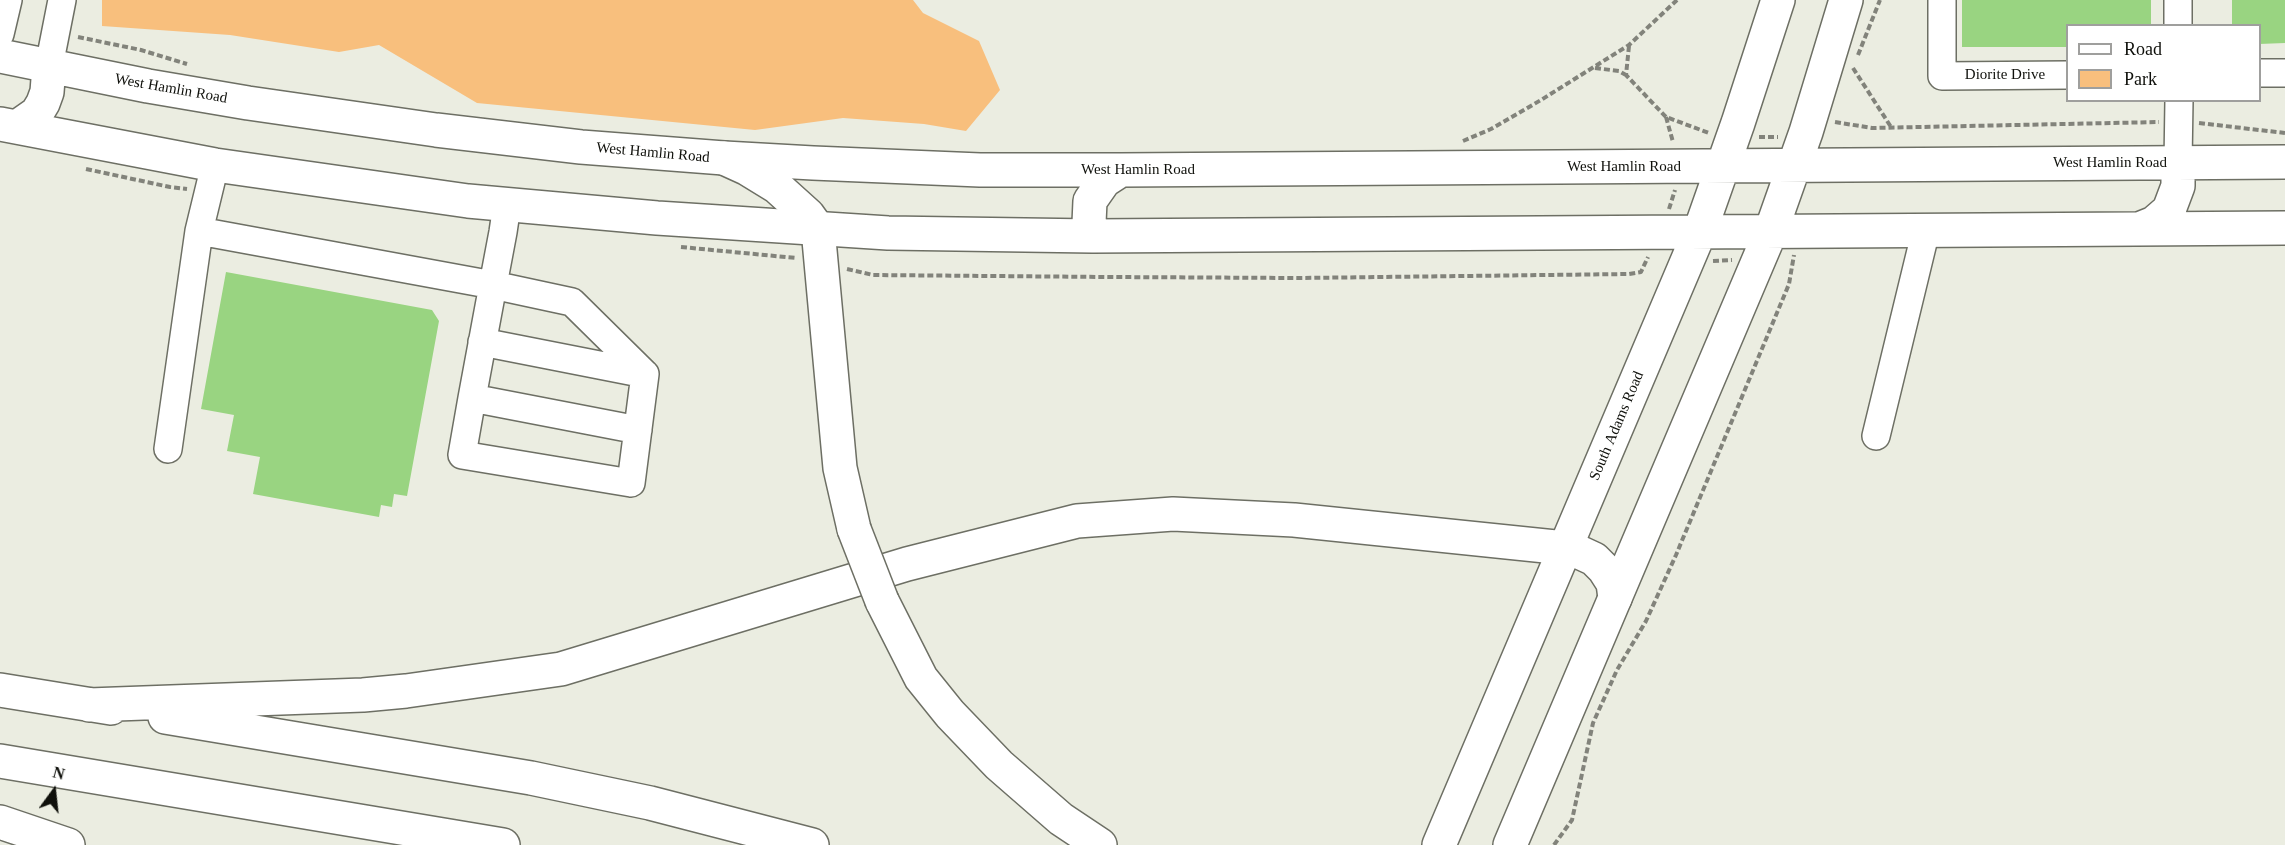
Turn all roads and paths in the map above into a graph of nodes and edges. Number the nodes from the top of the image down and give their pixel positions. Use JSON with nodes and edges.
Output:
{"nodes":[{"id":1,"x":8,"y":0,"type":"edge"},
{"id":2,"x":62,"y":0,"type":"edge"},
{"id":3,"x":1677,"y":0,"type":"edge"},
{"id":4,"x":1778,"y":0,"type":"edge"},
{"id":5,"x":1846,"y":0,"type":"edge"},
{"id":6,"x":1880,"y":0,"type":"edge"},
{"id":7,"x":1942,"y":0,"type":"edge"},
{"id":8,"x":2178,"y":0,"type":"edge"},
{"id":9,"x":2178,"y":24,"type":"edge"},
{"id":10,"x":0,"y":34,"type":"edge"},
{"id":11,"x":70,"y":35,"type":"dead end"},
{"id":12,"x":1629,"y":45,"type":"junction"},
{"id":13,"x":0,"y":56,"type":"edge"},
{"id":14,"x":49,"y":66,"type":"junction"},
{"id":15,"x":195,"y":66,"type":"dead end"},
{"id":16,"x":1593,"y":68,"type":"junction"},
{"id":17,"x":1853,"y":68,"type":"junction"},
{"id":18,"x":2261,"y":73,"type":"edge"},
{"id":19,"x":2285,"y":73,"type":"edge"},
{"id":20,"x":1626,"y":75,"type":"junction"},
{"id":21,"x":2066,"y":75,"type":"edge"},
{"id":22,"x":1849,"y":79,"type":"dead end"},
{"id":23,"x":2179,"y":111,"type":"edge"},
{"id":24,"x":1838,"y":112,"type":"dead end"},
{"id":25,"x":1666,"y":117,"type":"junction"},
{"id":26,"x":8,"y":126,"type":"edge"},
{"id":27,"x":1891,"y":128,"type":"junction"},
{"id":28,"x":1708,"y":133,"type":"dead end"},
{"id":29,"x":2285,"y":133,"type":"edge"},
{"id":30,"x":1757,"y":137,"type":"dead end"},
{"id":31,"x":1779,"y":137,"type":"dead end"},
{"id":32,"x":1460,"y":142,"type":"dead end"},
{"id":33,"x":1674,"y":144,"type":"dead end"},
{"id":34,"x":724,"y":158,"type":"junction"},
{"id":35,"x":2285,"y":162,"type":"edge"},
{"id":36,"x":2178,"y":163,"type":"junction"},
{"id":37,"x":215,"y":165,"type":"junction"},
{"id":38,"x":1724,"y":166,"type":"junction"},
{"id":39,"x":1794,"y":166,"type":"junction"},
{"id":40,"x":1121,"y":170,"type":"junction"},
{"id":41,"x":1675,"y":189,"type":"dead end"},
{"id":42,"x":507,"y":204,"type":"junction"},
{"id":43,"x":1666,"y":219,"type":"dead end"},
{"id":44,"x":2285,"y":228,"type":"edge"},
{"id":45,"x":818,"y":229,"type":"junction"},
{"id":46,"x":2139,"y":229,"type":"junction"},
{"id":47,"x":1926,"y":230,"type":"junction"},
{"id":48,"x":199,"y":231,"type":"junction"},
{"id":49,"x":1700,"y":231,"type":"junction"},
{"id":50,"x":1771,"y":231,"type":"junction"},
{"id":51,"x":1093,"y":236,"type":"junction"},
{"id":52,"x":1794,"y":255,"type":"dead end"},
{"id":53,"x":1734,"y":260,"type":"dead end"},
{"id":54,"x":1711,"y":261,"type":"dead end"},
{"id":55,"x":493,"y":285,"type":"junction"},
{"id":56,"x":482,"y":342,"type":"junction"},
{"id":57,"x":645,"y":374,"type":"junction"},
{"id":58,"x":472,"y":398,"type":"junction"},
{"id":59,"x":638,"y":430,"type":"junction"},
{"id":60,"x":1876,"y":436,"type":"dead end"},
{"id":61,"x":168,"y":449,"type":"dead end"},
{"id":62,"x":1565,"y":548,"type":"junction"},
{"id":63,"x":1615,"y":598,"type":"junction"},
{"id":64,"x":0,"y":690,"type":"edge"},
{"id":65,"x":89,"y":705,"type":"junction"},
{"id":66,"x":0,"y":761,"type":"edge"},
{"id":67,"x":0,"y":822,"type":"edge"},
{"id":68,"x":68,"y":845,"type":"edge"},
{"id":69,"x":503,"y":845,"type":"edge"},
{"id":70,"x":812,"y":845,"type":"edge"},
{"id":71,"x":1100,"y":845,"type":"edge"},
{"id":72,"x":1439,"y":845,"type":"edge"},
{"id":73,"x":1510,"y":845,"type":"edge"},
{"id":74,"x":1554,"y":845,"type":"edge"}],
"edges":[{"from":1,"to":10,"type":"street"},
{"from":2,"to":14,"type":"street"},
{"from":3,"to":12,"type":"path"},
{"from":4,"to":38,"type":"main road","name":"South Adams Road"},
{"from":5,"to":39,"type":"main road"},
{"from":6,"to":17,"type":"path"},
{"from":7,"to":21,"type":"street","name":"Diorite Drive"},
{"from":8,"to":9,"type":"street"},
{"from":11,"to":15,"type":"path"},
{"from":12,"to":16,"type":"path"},
{"from":12,"to":20,"type":"path"},
{"from":13,"to":14,"type":"main road","name":"West Hamlin Road"},
{"from":14,"to":26,"type":"main road"},
{"from":14,"to":34,"type":"main road","name":"West Hamlin Road"},
{"from":16,"to":20,"type":"path"},
{"from":16,"to":32,"type":"path"},
{"from":17,"to":22,"type":"path"},
{"from":17,"to":27,"type":"path"},
{"from":18,"to":19,"type":"street"},
{"from":20,"to":25,"type":"path"},
{"from":23,"to":27,"type":"path"},
{"from":23,"to":29,"type":"path"},
{"from":23,"to":36,"type":"street"},
{"from":24,"to":27,"type":"path"},
{"from":25,"to":28,"type":"path"},
{"from":25,"to":33,"type":"path"},
{"from":26,"to":37,"type":"main road"},
{"from":30,"to":31,"type":"path"},
{"from":34,"to":40,"type":"main road","name":"West Hamlin Road"},
{"from":34,"to":45,"type":"main road"},
{"from":35,"to":36,"type":"main road","name":"West Hamlin Road"},
{"from":36,"to":39,"type":"main road","name":"West Hamlin Road"},
{"from":36,"to":46,"type":"main road"},
{"from":37,"to":42,"type":"main road"},
{"from":37,"to":48,"type":"street"},
{"from":38,"to":39,"type":"main road","name":"West Hamlin Road"},
{"from":38,"to":40,"type":"main road","name":"West Hamlin Road"},
{"from":38,"to":49,"type":"main road","name":"South Adams Road"},
{"from":39,"to":50,"type":"main road"},
{"from":40,"to":51,"type":"main road"},
{"from":41,"to":43,"type":"path"},
{"from":42,"to":45,"type":"main road"},
{"from":42,"to":55,"type":"street"},
{"from":44,"to":46,"type":"main road"},
{"from":45,"to":51,"type":"main road"},
{"from":45,"to":71,"type":"main road","bridge":true},
{"from":46,"to":47,"type":"main road"},
{"from":47,"to":50,"type":"main road"},
{"from":47,"to":60,"type":"street"},
{"from":48,"to":55,"type":"street"},
{"from":48,"to":61,"type":"street"},
{"from":49,"to":50,"type":"main road"},
{"from":49,"to":51,"type":"main road"},
{"from":49,"to":62,"type":"main road","name":"South Adams Road"},
{"from":50,"to":63,"type":"main road"},
{"from":52,"to":74,"type":"path"},
{"from":53,"to":54,"type":"path"},
{"from":55,"to":56,"type":"street"},
{"from":55,"to":57,"type":"street"},
{"from":56,"to":57,"type":"street"},
{"from":56,"to":58,"type":"street"},
{"from":57,"to":59,"type":"street"},
{"from":58,"to":59,"type":"street"},
{"from":58,"to":59,"type":"street"},
{"from":62,"to":63,"type":"main road"},
{"from":62,"to":65,"type":"main road"},
{"from":62,"to":72,"type":"main road","name":"South Adams Road"},
{"from":63,"to":73,"type":"main road"},
{"from":64,"to":65,"type":"main road"},
{"from":65,"to":70,"type":"main road"},
{"from":66,"to":69,"type":"main road"},
{"from":67,"to":68,"type":"main road"}]}
